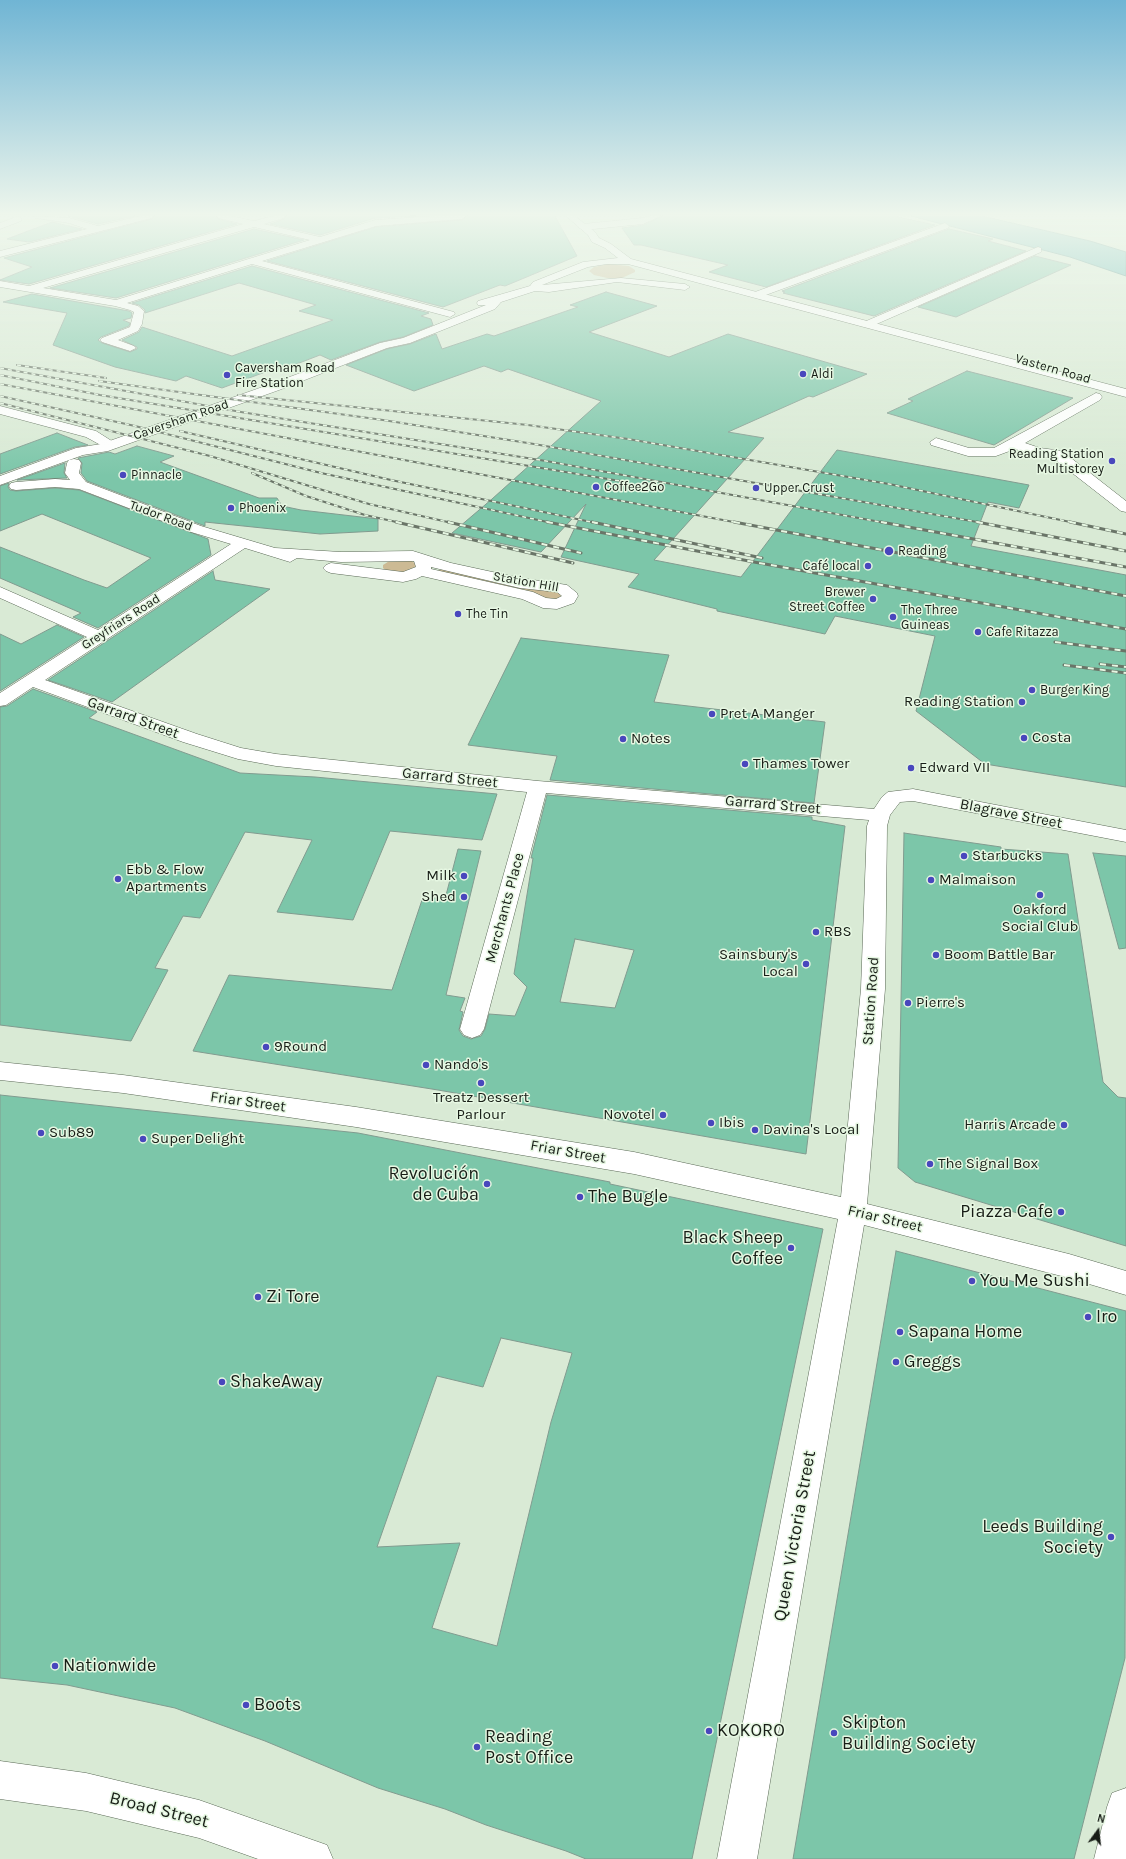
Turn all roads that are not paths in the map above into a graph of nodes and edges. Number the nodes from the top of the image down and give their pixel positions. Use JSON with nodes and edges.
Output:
{"nodes":[{"id":1,"x":116,"y":303,"type":"edge"},
{"id":2,"x":407,"y":303,"type":"edge"},
{"id":3,"x":484,"y":303,"type":"edge"},
{"id":4,"x":495,"y":303,"type":"edge"},
{"id":5,"x":752,"y":303,"type":"edge"},
{"id":6,"x":791,"y":303,"type":"edge"},
{"id":7,"x":917,"y":303,"type":"edge"},
{"id":8,"x":450,"y":314,"type":"junction"},
{"id":9,"x":868,"y":324,"type":"junction"},
{"id":10,"x":384,"y":345,"type":"junction"},
{"id":11,"x":130,"y":348,"type":"dead end"},
{"id":12,"x":1126,"y":393,"type":"edge"},
{"id":13,"x":1096,"y":397,"type":"junction"},
{"id":14,"x":1126,"y":404,"type":"edge"},
{"id":15,"x":0,"y":410,"type":"edge"},
{"id":16,"x":936,"y":442,"type":"dead end"},
{"id":17,"x":1014,"y":444,"type":"junction"},
{"id":18,"x":107,"y":447,"type":"junction"},
{"id":19,"x":74,"y":463,"type":"junction"},
{"id":20,"x":0,"y":481,"type":"edge"},
{"id":21,"x":81,"y":485,"type":"junction"},
{"id":22,"x":16,"y":486,"type":"junction"},
{"id":23,"x":0,"y":493,"type":"edge"},
{"id":24,"x":1126,"y":508,"type":"edge"},
{"id":25,"x":243,"y":543,"type":"junction"},
{"id":26,"x":276,"y":552,"type":"junction"},
{"id":27,"x":388,"y":556,"type":"junction"},
{"id":28,"x":420,"y":565,"type":"junction"},
{"id":29,"x":379,"y":574,"type":"junction"},
{"id":30,"x":0,"y":592,"type":"edge"},
{"id":31,"x":99,"y":636,"type":"junction"},
{"id":32,"x":32,"y":680,"type":"junction"},
{"id":33,"x":0,"y":701,"type":"edge"},
{"id":34,"x":538,"y":787,"type":"junction"},
{"id":35,"x":895,"y":796,"type":"joint"},
{"id":36,"x":880,"y":815,"type":"junction"},
{"id":37,"x":1126,"y":836,"type":"edge"},
{"id":38,"x":472,"y":1029,"type":"dead end"},
{"id":39,"x":0,"y":1071,"type":"edge"},
{"id":40,"x":853,"y":1212,"type":"junction"},
{"id":41,"x":1126,"y":1283,"type":"edge"},
{"id":42,"x":0,"y":1780,"type":"edge"},
{"id":43,"x":1126,"y":1807,"type":"edge"},
{"id":44,"x":313,"y":1859,"type":"edge"},
{"id":45,"x":737,"y":1859,"type":"edge"},
{"id":46,"x":1114,"y":1859,"type":"edge"}],
"edges":[{"from":1,"to":11,"type":"street"},
{"from":2,"to":8,"type":"street"},
{"from":3,"to":8,"type":"street","name":"Caversham Road"},
{"from":4,"to":10,"type":"street","name":"Caversham Road"},
{"from":5,"to":13,"type":"street","name":"Vastern Road"},
{"from":6,"to":9,"type":"street","name":"Vastern Road"},
{"from":7,"to":9,"type":"street"},
{"from":8,"to":10,"type":"street","name":"Caversham Road"},
{"from":9,"to":12,"type":"street","name":"Vastern Road"},
{"from":10,"to":18,"type":"street","name":"Caversham Road"},
{"from":13,"to":14,"type":"street","name":"Vastern Road"},
{"from":13,"to":17,"type":"street"},
{"from":15,"to":18,"type":"street"},
{"from":16,"to":17,"type":"street"},
{"from":17,"to":24,"type":"street"},
{"from":18,"to":19,"type":"street"},
{"from":18,"to":20,"type":"street","name":"Caversham Road"},
{"from":19,"to":21,"type":"street"},
{"from":19,"to":22,"type":"street"},
{"from":21,"to":22,"type":"street","name":"Tudor Road"},
{"from":21,"to":25,"type":"street","name":"Tudor Road"},
{"from":22,"to":23,"type":"street"},
{"from":25,"to":26,"type":"street","name":"Station Hill"},
{"from":25,"to":31,"type":"street","name":"Greyfriars Road"},
{"from":26,"to":27,"type":"street","name":"Station Hill"},
{"from":26,"to":29,"type":"street","name":"Station Hill"},
{"from":27,"to":28,"type":"street","name":"Station Hill"},
{"from":27,"to":29,"type":"street"},
{"from":28,"to":28,"type":"street","name":"Station Hill"},
{"from":28,"to":29,"type":"street","name":"Station Hill"},
{"from":30,"to":31,"type":"street"},
{"from":31,"to":32,"type":"street","name":"Greyfriars Road"},
{"from":32,"to":33,"type":"street","name":"Greyfriars Road"},
{"from":32,"to":34,"type":"street","name":"Garrard Street"},
{"from":34,"to":36,"type":"street","name":"Garrard Street"},
{"from":34,"to":38,"type":"street","name":"Merchants Place"},
{"from":35,"to":36,"type":"street","name":"Station Road"},
{"from":35,"to":37,"type":"street","name":"Blagrave Street"},
{"from":36,"to":40,"type":"street","name":"Station Road"},
{"from":39,"to":40,"type":"street","name":"Friar Street"},
{"from":40,"to":41,"type":"street","name":"Friar Street"},
{"from":40,"to":45,"type":"street","name":"Queen Victoria Street"},
{"from":42,"to":44,"type":"street","name":"Broad Street"},
{"from":43,"to":46,"type":"street"}]}
